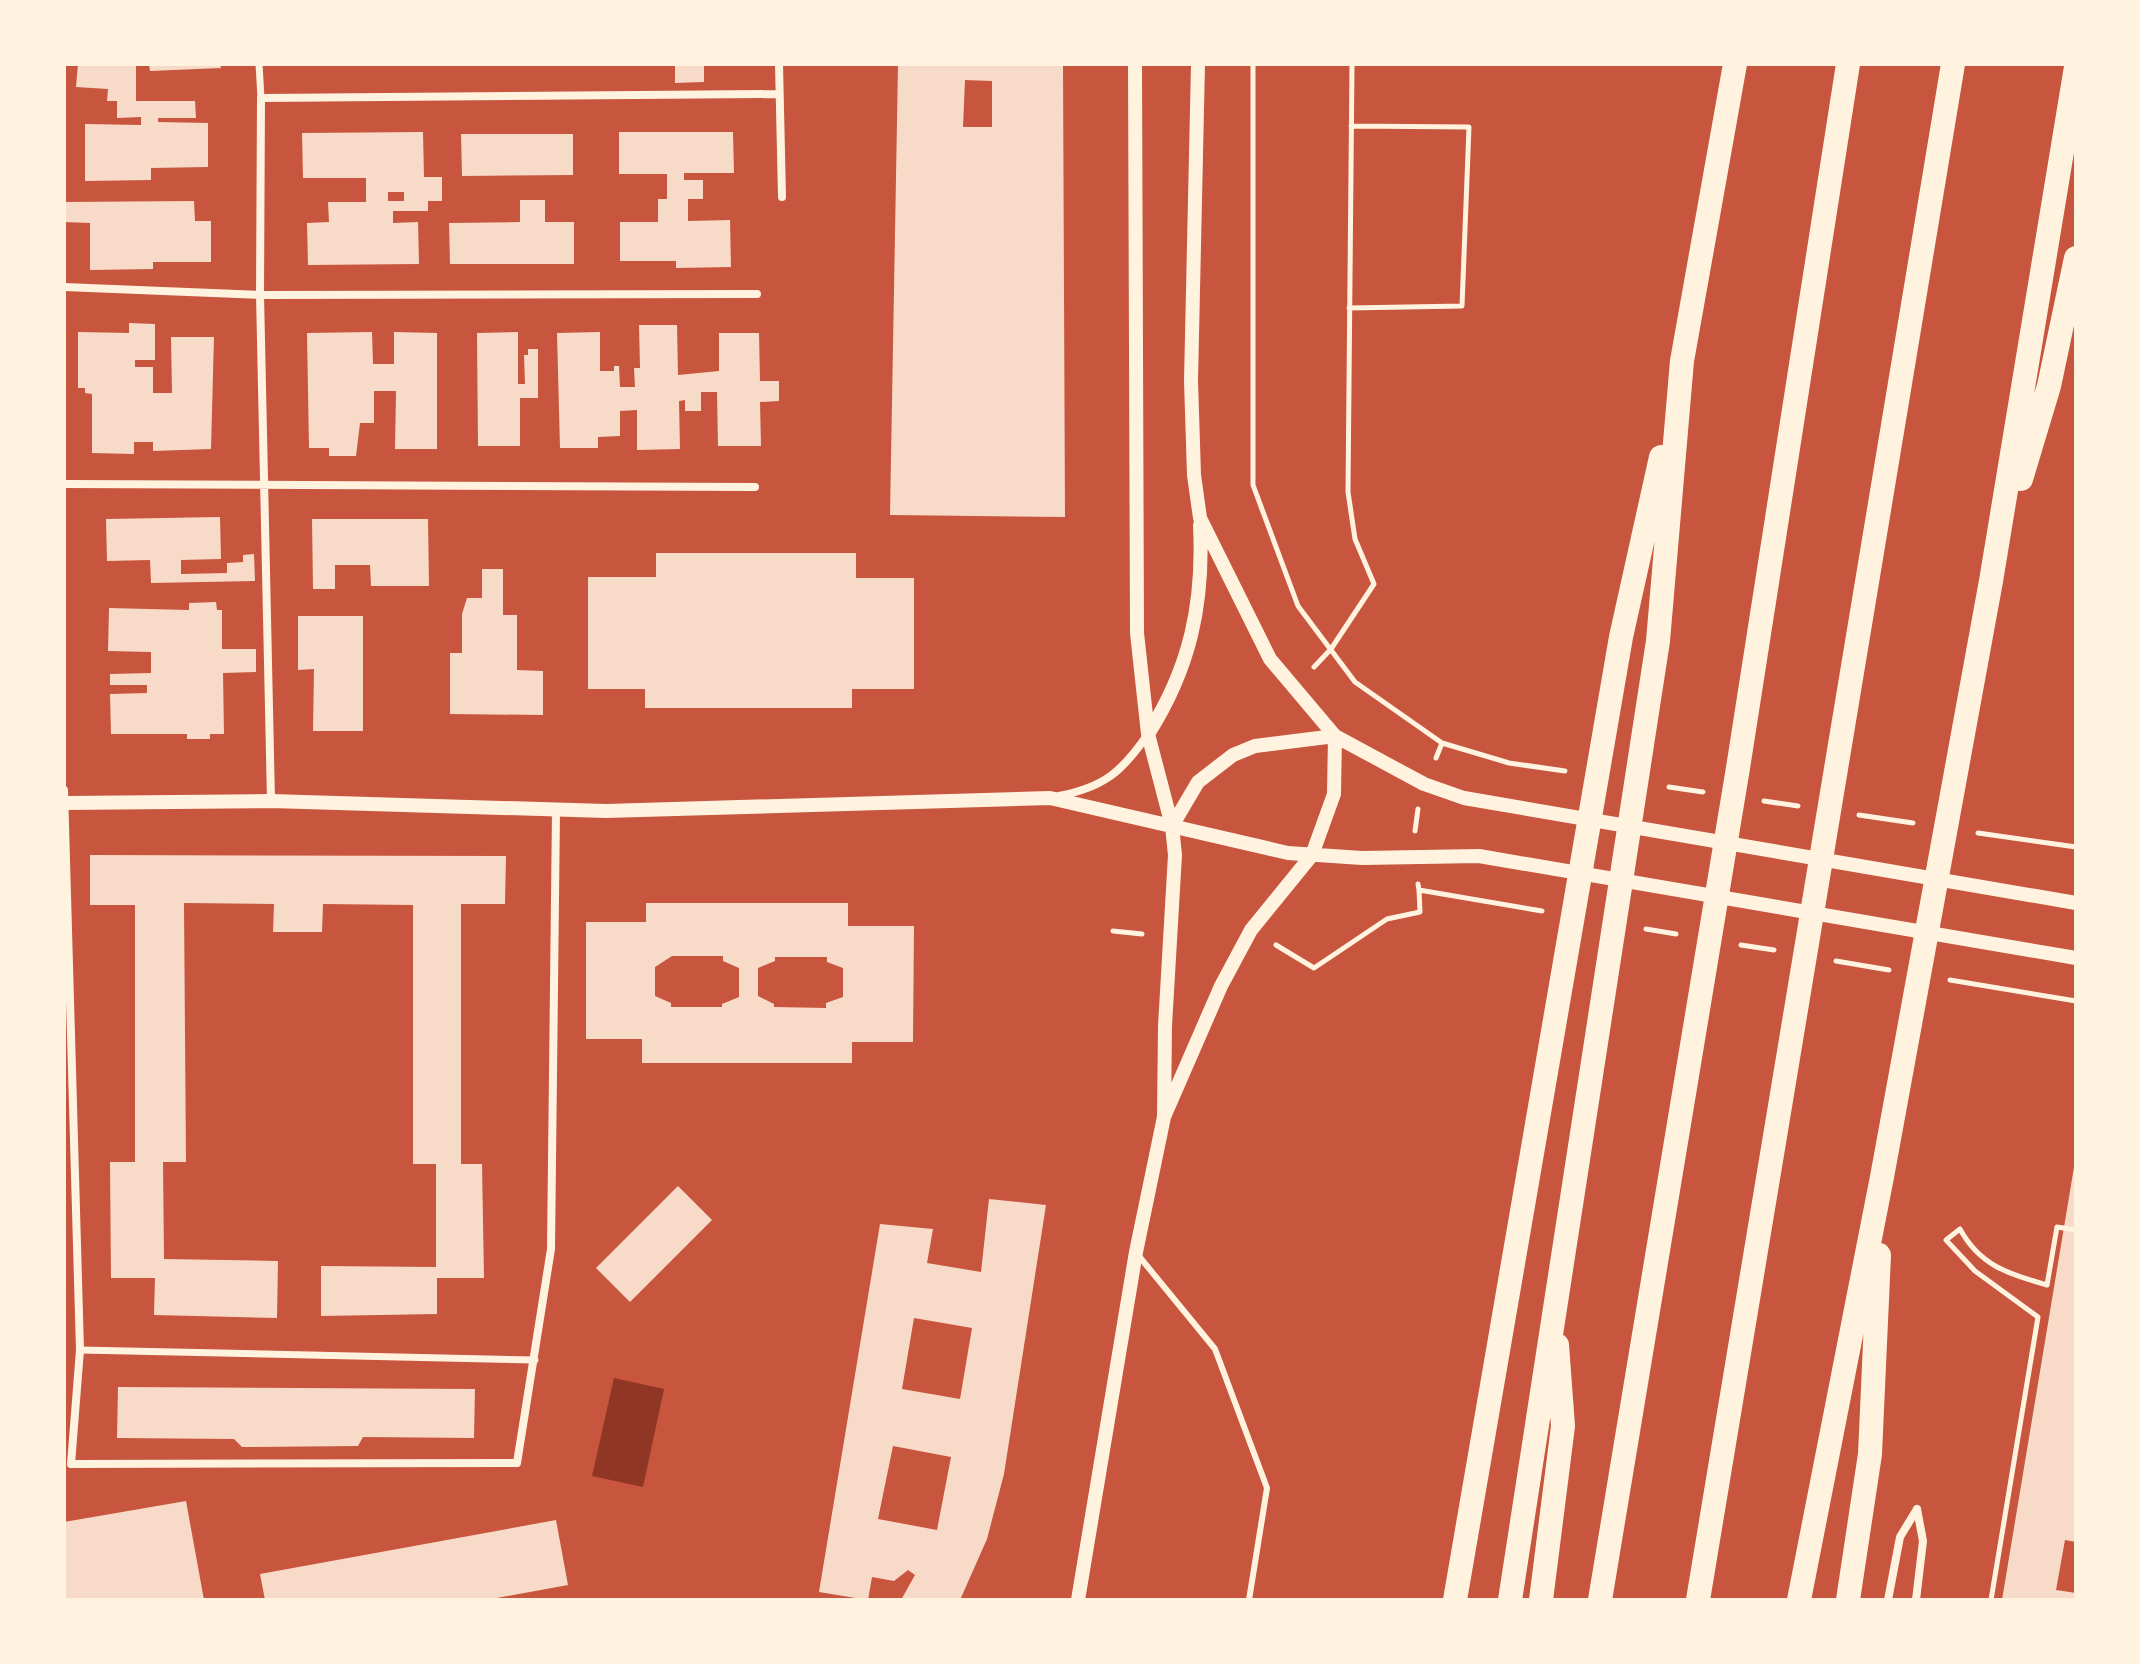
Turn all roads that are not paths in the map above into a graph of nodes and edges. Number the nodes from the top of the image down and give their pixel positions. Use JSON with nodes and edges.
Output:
{"nodes":[{"id":1,"x":259,"y":64,"type":"edge"},
{"id":2,"x":779,"y":64,"type":"edge"},
{"id":3,"x":1135,"y":64,"type":"edge"},
{"id":4,"x":1198,"y":64,"type":"edge"},
{"id":5,"x":1735,"y":64,"type":"edge"},
{"id":6,"x":1848,"y":64,"type":"edge"},
{"id":7,"x":1953,"y":64,"type":"edge"},
{"id":8,"x":2076,"y":67,"type":"edge"},
{"id":9,"x":779,"y":94,"type":"junction"},
{"id":10,"x":261,"y":98,"type":"junction"},
{"id":11,"x":782,"y":197,"type":"dead end"},
{"id":12,"x":2076,"y":258,"type":"edge"},
{"id":13,"x":64,"y":287,"type":"edge"},
{"id":14,"x":757,"y":294,"type":"dead end"},
{"id":15,"x":260,"y":295,"type":"junction"},
{"id":16,"x":1682,"y":361,"type":"junction"},
{"id":17,"x":265,"y":483,"type":"junction"},
{"id":18,"x":64,"y":484,"type":"edge"},
{"id":19,"x":755,"y":487,"type":"dead end"},
{"id":20,"x":1200,"y":518,"type":"junction"},
{"id":21,"x":1991,"y":581,"type":"junction"},
{"id":22,"x":1148,"y":734,"type":"junction"},
{"id":23,"x":1335,"y":736,"type":"junction"},
{"id":24,"x":1050,"y":798,"type":"junction"},
{"id":25,"x":64,"y":799,"type":"edge"},
{"id":26,"x":271,"y":801,"type":"junction"},
{"id":27,"x":556,"y":811,"type":"junction"},
{"id":28,"x":1172,"y":826,"type":"junction"},
{"id":29,"x":1312,"y":855,"type":"junction"},
{"id":30,"x":2076,"y":903,"type":"edge"},
{"id":31,"x":2076,"y":958,"type":"edge"},
{"id":32,"x":1164,"y":1117,"type":"junction"},
{"id":33,"x":1882,"y":1177,"type":"junction"},
{"id":34,"x":1136,"y":1252,"type":"junction"},
{"id":35,"x":1554,"y":1299,"type":"junction"},
{"id":36,"x":80,"y":1350,"type":"junction"},
{"id":37,"x":535,"y":1360,"type":"junction"},
{"id":38,"x":1078,"y":1600,"type":"edge"},
{"id":39,"x":1249,"y":1600,"type":"edge"},
{"id":40,"x":1455,"y":1600,"type":"edge"},
{"id":41,"x":1510,"y":1600,"type":"edge"},
{"id":42,"x":1541,"y":1600,"type":"edge"},
{"id":43,"x":1600,"y":1600,"type":"edge"},
{"id":44,"x":1698,"y":1600,"type":"edge"},
{"id":45,"x":1799,"y":1600,"type":"edge"},
{"id":46,"x":1848,"y":1600,"type":"edge"},
{"id":47,"x":1888,"y":1600,"type":"edge"},
{"id":48,"x":1916,"y":1600,"type":"edge"}],
"edges":[{"from":1,"to":10,"type":"street"},
{"from":2,"to":9,"type":"street"},
{"from":3,"to":22,"type":"street"},
{"from":4,"to":20,"type":"street"},
{"from":5,"to":16,"type":"highway"},
{"from":6,"to":43,"type":"highway"},
{"from":7,"to":44,"type":"highway"},
{"from":8,"to":21,"type":"highway"},
{"from":9,"to":10,"type":"street"},
{"from":9,"to":11,"type":"street"},
{"from":10,"to":15,"type":"street"},
{"from":12,"to":21,"type":"highway"},
{"from":13,"to":15,"type":"street"},
{"from":14,"to":15,"type":"street"},
{"from":15,"to":17,"type":"street"},
{"from":16,"to":35,"type":"highway"},
{"from":16,"to":40,"type":"highway"},
{"from":17,"to":18,"type":"street"},
{"from":17,"to":19,"type":"street"},
{"from":17,"to":26,"type":"street"},
{"from":20,"to":22,"type":"street"},
{"from":20,"to":23,"type":"street"},
{"from":21,"to":33,"type":"highway"},
{"from":22,"to":24,"type":"street"},
{"from":22,"to":28,"type":"street"},
{"from":23,"to":28,"type":"street"},
{"from":23,"to":29,"type":"street"},
{"from":23,"to":30,"type":"street"},
{"from":24,"to":27,"type":"street"},
{"from":24,"to":28,"type":"street"},
{"from":25,"to":26,"type":"street"},
{"from":25,"to":36,"type":"street"},
{"from":26,"to":27,"type":"street"},
{"from":27,"to":37,"type":"street"},
{"from":28,"to":29,"type":"street"},
{"from":28,"to":32,"type":"street"},
{"from":29,"to":31,"type":"street"},
{"from":29,"to":32,"type":"street"},
{"from":32,"to":34,"type":"street"},
{"from":33,"to":45,"type":"highway"},
{"from":33,"to":46,"type":"highway"},
{"from":34,"to":38,"type":"street"},
{"from":34,"to":39,"type":"lane"},
{"from":35,"to":41,"type":"highway"},
{"from":35,"to":42,"type":"highway"},
{"from":36,"to":37,"type":"street"},
{"from":36,"to":37,"type":"street"},
{"from":47,"to":48,"type":"street"}]}
